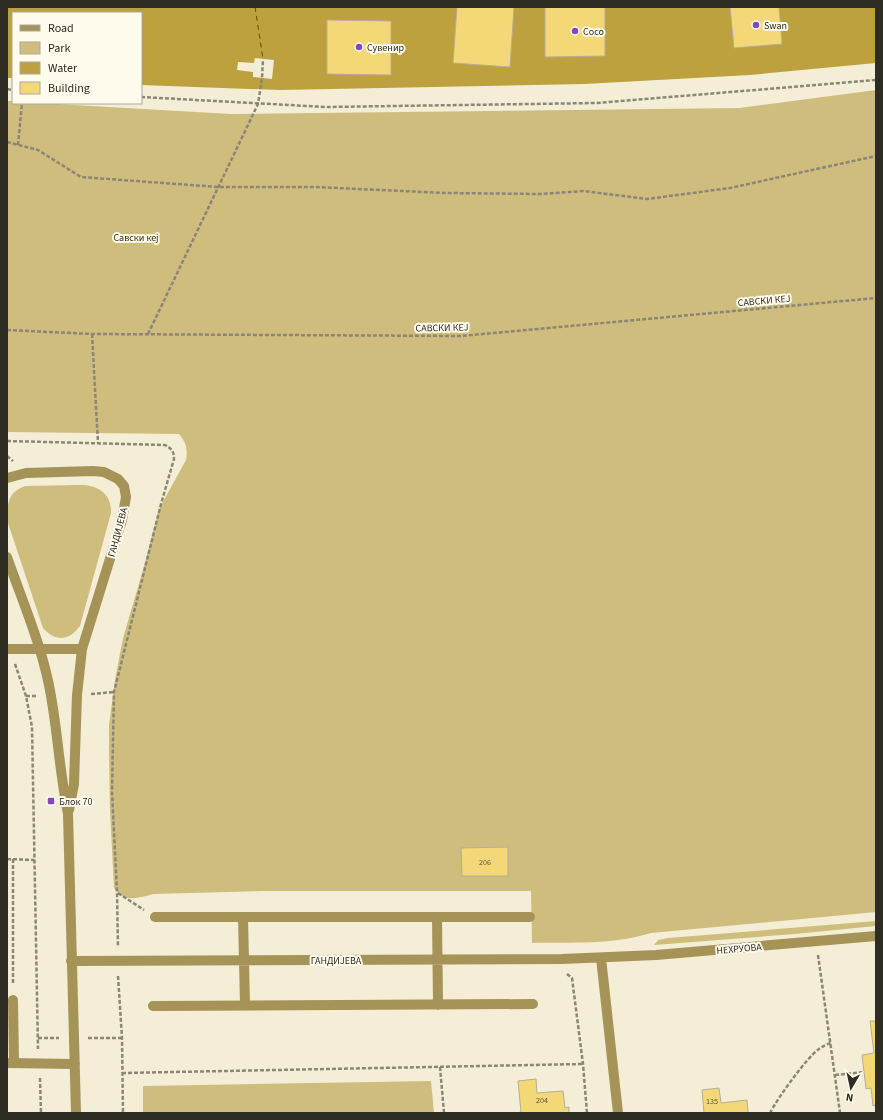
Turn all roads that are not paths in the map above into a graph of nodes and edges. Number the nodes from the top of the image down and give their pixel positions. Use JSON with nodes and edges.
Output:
{"nodes":[{"id":1,"x":7,"y":478,"type":"edge"},
{"id":2,"x":7,"y":557,"type":"edge"},
{"id":3,"x":8,"y":649,"type":"edge"},
{"id":4,"x":40,"y":649,"type":"junction"},
{"id":5,"x":82,"y":649,"type":"junction"},
{"id":6,"x":68,"y":814,"type":"junction"},
{"id":7,"x":243,"y":916,"type":"junction"},
{"id":8,"x":155,"y":917,"type":"road end"},
{"id":9,"x":437,"y":917,"type":"junction"},
{"id":10,"x":530,"y":917,"type":"dead end"},
{"id":11,"x":876,"y":936,"type":"edge"},
{"id":12,"x":602,"y":958,"type":"junction"},
{"id":13,"x":244,"y":960,"type":"junction"},
{"id":14,"x":438,"y":960,"type":"junction"},
{"id":15,"x":72,"y":961,"type":"junction"},
{"id":16,"x":13,"y":1000,"type":"road end"},
{"id":17,"x":533,"y":1004,"type":"dead end"},
{"id":18,"x":245,"y":1005,"type":"junction"},
{"id":19,"x":438,"y":1005,"type":"junction"},
{"id":20,"x":153,"y":1006,"type":"dead end"},
{"id":21,"x":11,"y":1063,"type":"edge"},
{"id":22,"x":75,"y":1064,"type":"junction"},
{"id":23,"x":76,"y":1113,"type":"edge"},
{"id":24,"x":618,"y":1113,"type":"edge"}],
"edges":[{"from":1,"to":5,"type":"street","name":"ГАНДИЈЕВА"},
{"from":2,"to":4,"type":"street","name":"ГАНДИЈЕВА"},
{"from":3,"to":4,"type":"street"},
{"from":4,"to":5,"type":"street"},
{"from":4,"to":6,"type":"street","name":"ГАНДИЈЕВА"},
{"from":5,"to":6,"type":"street","name":"ГАНДИЈЕВА"},
{"from":6,"to":15,"type":"street","name":"ГАНДИЈЕВА"},
{"from":7,"to":8,"type":"street"},
{"from":7,"to":9,"type":"street"},
{"from":7,"to":13,"type":"street"},
{"from":9,"to":10,"type":"street"},
{"from":9,"to":14,"type":"street"},
{"from":11,"to":12,"type":"street","name":"НЕХРУОВА"},
{"from":12,"to":14,"type":"street","name":"ГАНДИЈЕВА"},
{"from":12,"to":24,"type":"street"},
{"from":13,"to":14,"type":"street","name":"ГАНДИЈЕВА"},
{"from":13,"to":15,"type":"street","name":"ГАНДИЈЕВА"},
{"from":13,"to":18,"type":"street"},
{"from":14,"to":19,"type":"street"},
{"from":15,"to":22,"type":"street","name":"ГАНДИЈЕВА"},
{"from":16,"to":21,"type":"street"},
{"from":17,"to":19,"type":"street"},
{"from":18,"to":19,"type":"street"},
{"from":18,"to":20,"type":"street"},
{"from":21,"to":22,"type":"street"},
{"from":22,"to":23,"type":"street","name":"ГАНДИЈЕВА"}]}
